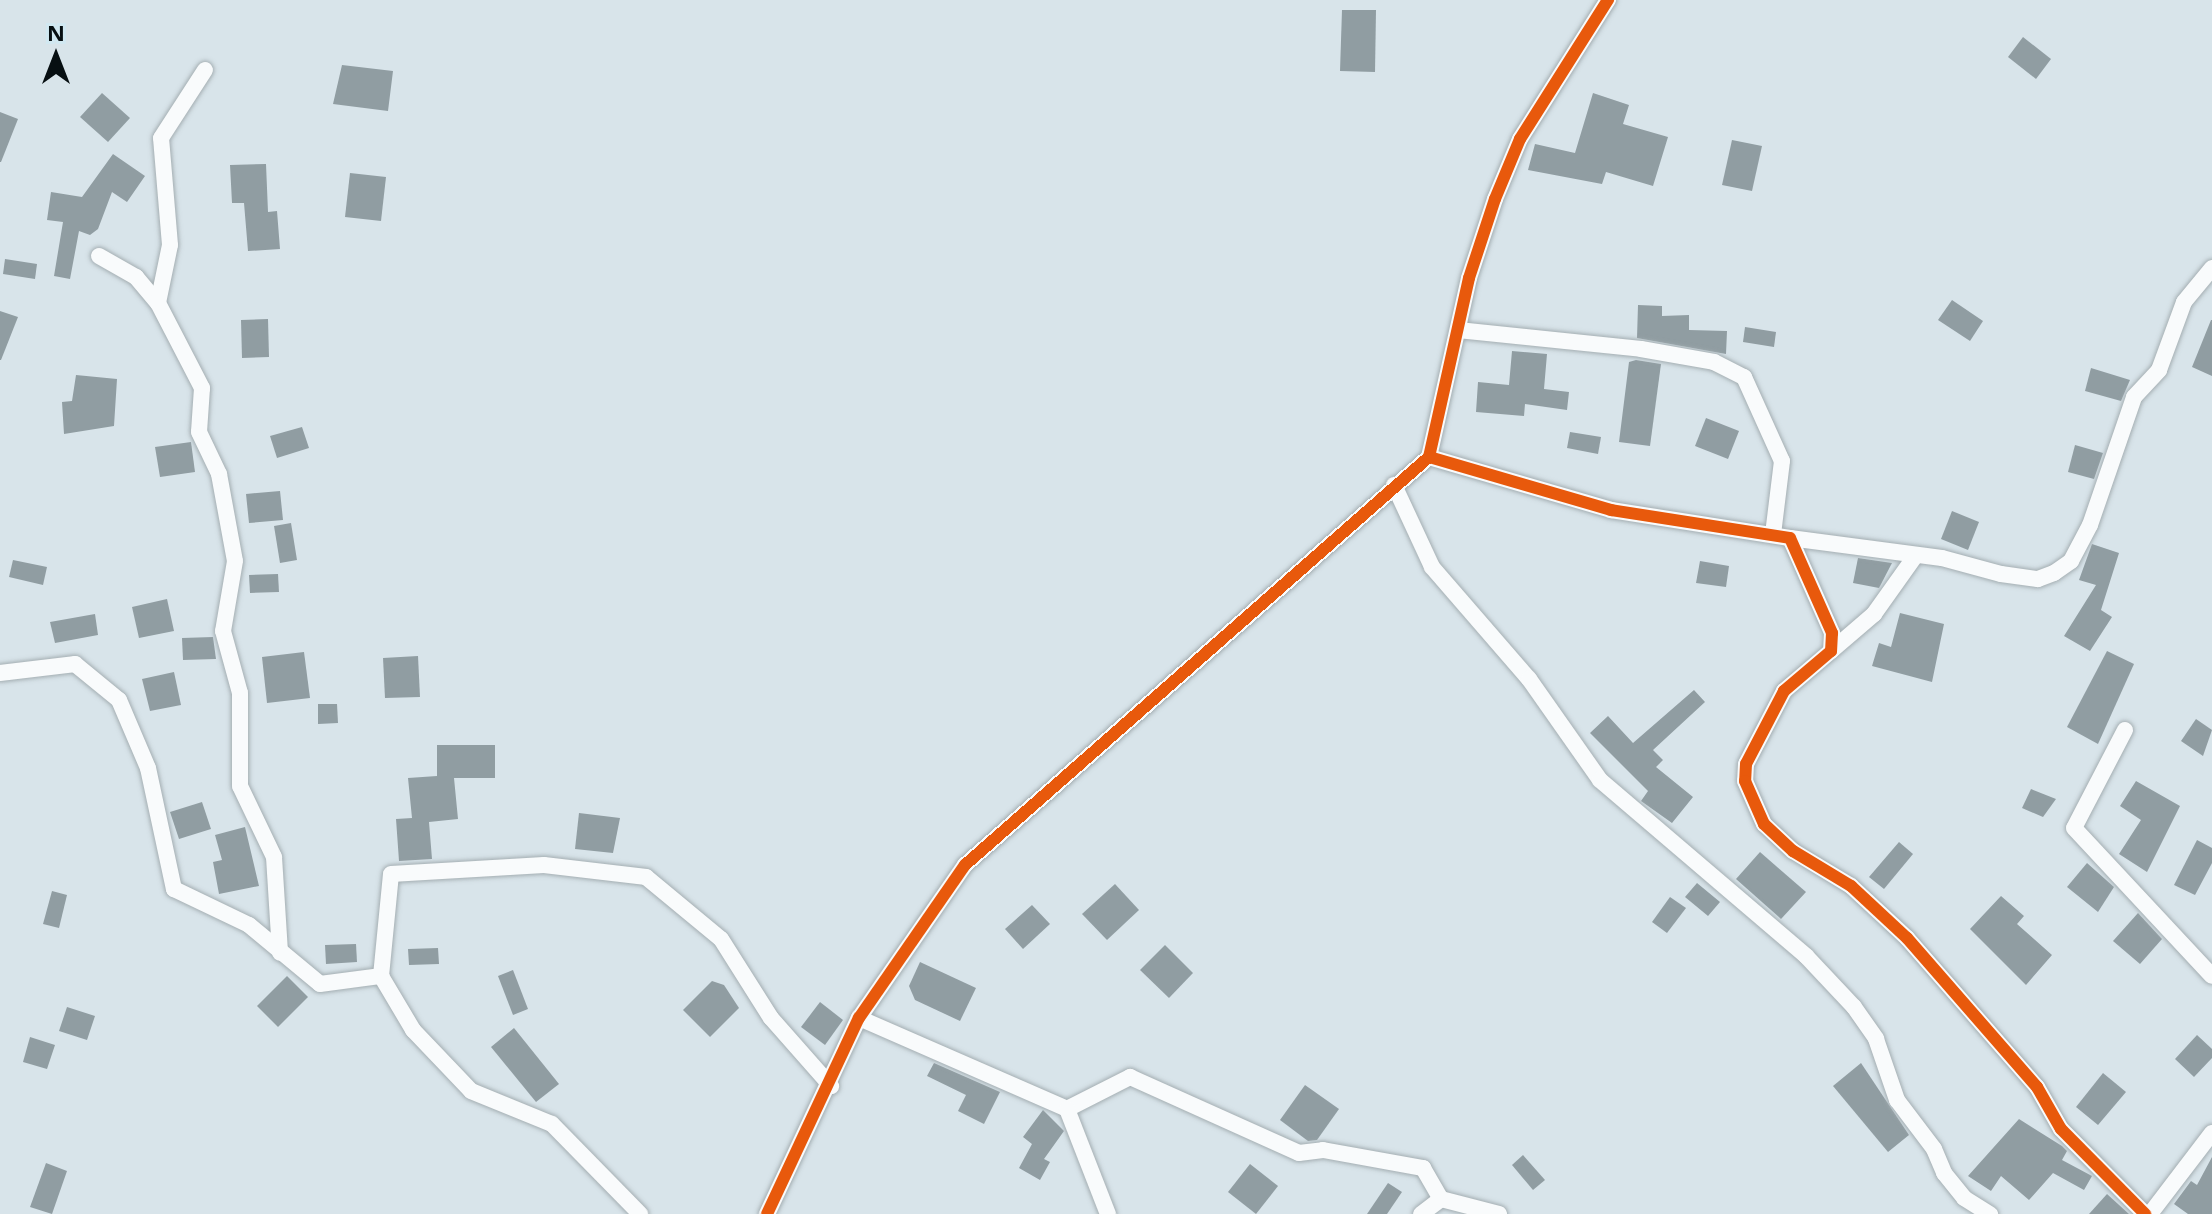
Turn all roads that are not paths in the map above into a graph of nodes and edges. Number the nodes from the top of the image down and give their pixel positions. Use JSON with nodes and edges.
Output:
{"nodes":[{"id":1,"x":1608,"y":0,"type":"edge"},
{"id":2,"x":205,"y":70,"type":"dead end"},
{"id":3,"x":99,"y":256,"type":"dead end"},
{"id":4,"x":2212,"y":268,"type":"edge"},
{"id":5,"x":158,"y":303,"type":"junction"},
{"id":6,"x":1458,"y":330,"type":"junction"},
{"id":7,"x":1429,"y":457,"type":"junction"},
{"id":8,"x":1394,"y":485,"type":"junction"},
{"id":9,"x":1773,"y":534,"type":"junction"},
{"id":10,"x":1790,"y":538,"type":"junction"},
{"id":11,"x":1916,"y":555,"type":"junction"},
{"id":12,"x":1831,"y":651,"type":"junction"},
{"id":13,"x":0,"y":673,"type":"edge"},
{"id":14,"x":2125,"y":730,"type":"dead end"},
{"id":15,"x":280,"y":953,"type":"junction"},
{"id":16,"x":381,"y":976,"type":"junction"},
{"id":17,"x":2212,"y":976,"type":"edge"},
{"id":18,"x":859,"y":1018,"type":"junction"},
{"id":19,"x":831,"y":1086,"type":"junction"},
{"id":20,"x":1067,"y":1109,"type":"junction"},
{"id":21,"x":2212,"y":1133,"type":"edge"},
{"id":22,"x":1441,"y":1199,"type":"junction"},
{"id":23,"x":640,"y":1214,"type":"edge"},
{"id":24,"x":767,"y":1214,"type":"edge"},
{"id":25,"x":1108,"y":1214,"type":"edge"},
{"id":26,"x":1421,"y":1214,"type":"edge"},
{"id":27,"x":1499,"y":1214,"type":"edge"},
{"id":28,"x":1990,"y":1214,"type":"edge"},
{"id":29,"x":2148,"y":1214,"type":"edge"}],
"edges":[{"from":1,"to":6,"type":"street"},
{"from":2,"to":5,"type":"street"},
{"from":3,"to":5,"type":"street"},
{"from":4,"to":11,"type":"street"},
{"from":5,"to":15,"type":"street"},
{"from":6,"to":7,"type":"street"},
{"from":6,"to":9,"type":"street"},
{"from":7,"to":8,"type":"street"},
{"from":7,"to":9,"type":"street"},
{"from":8,"to":18,"type":"street"},
{"from":8,"to":28,"type":"street"},
{"from":9,"to":10,"type":"street"},
{"from":10,"to":11,"type":"street"},
{"from":10,"to":12,"type":"street"},
{"from":11,"to":12,"type":"street"},
{"from":12,"to":29,"type":"street"},
{"from":13,"to":15,"type":"street"},
{"from":14,"to":17,"type":"street"},
{"from":15,"to":16,"type":"street"},
{"from":16,"to":19,"type":"street"},
{"from":16,"to":23,"type":"street"},
{"from":18,"to":19,"type":"street"},
{"from":18,"to":20,"type":"street"},
{"from":19,"to":24,"type":"street"},
{"from":20,"to":22,"type":"street"},
{"from":20,"to":25,"type":"street"},
{"from":21,"to":29,"type":"street"},
{"from":22,"to":26,"type":"street"},
{"from":22,"to":27,"type":"street"}]}
